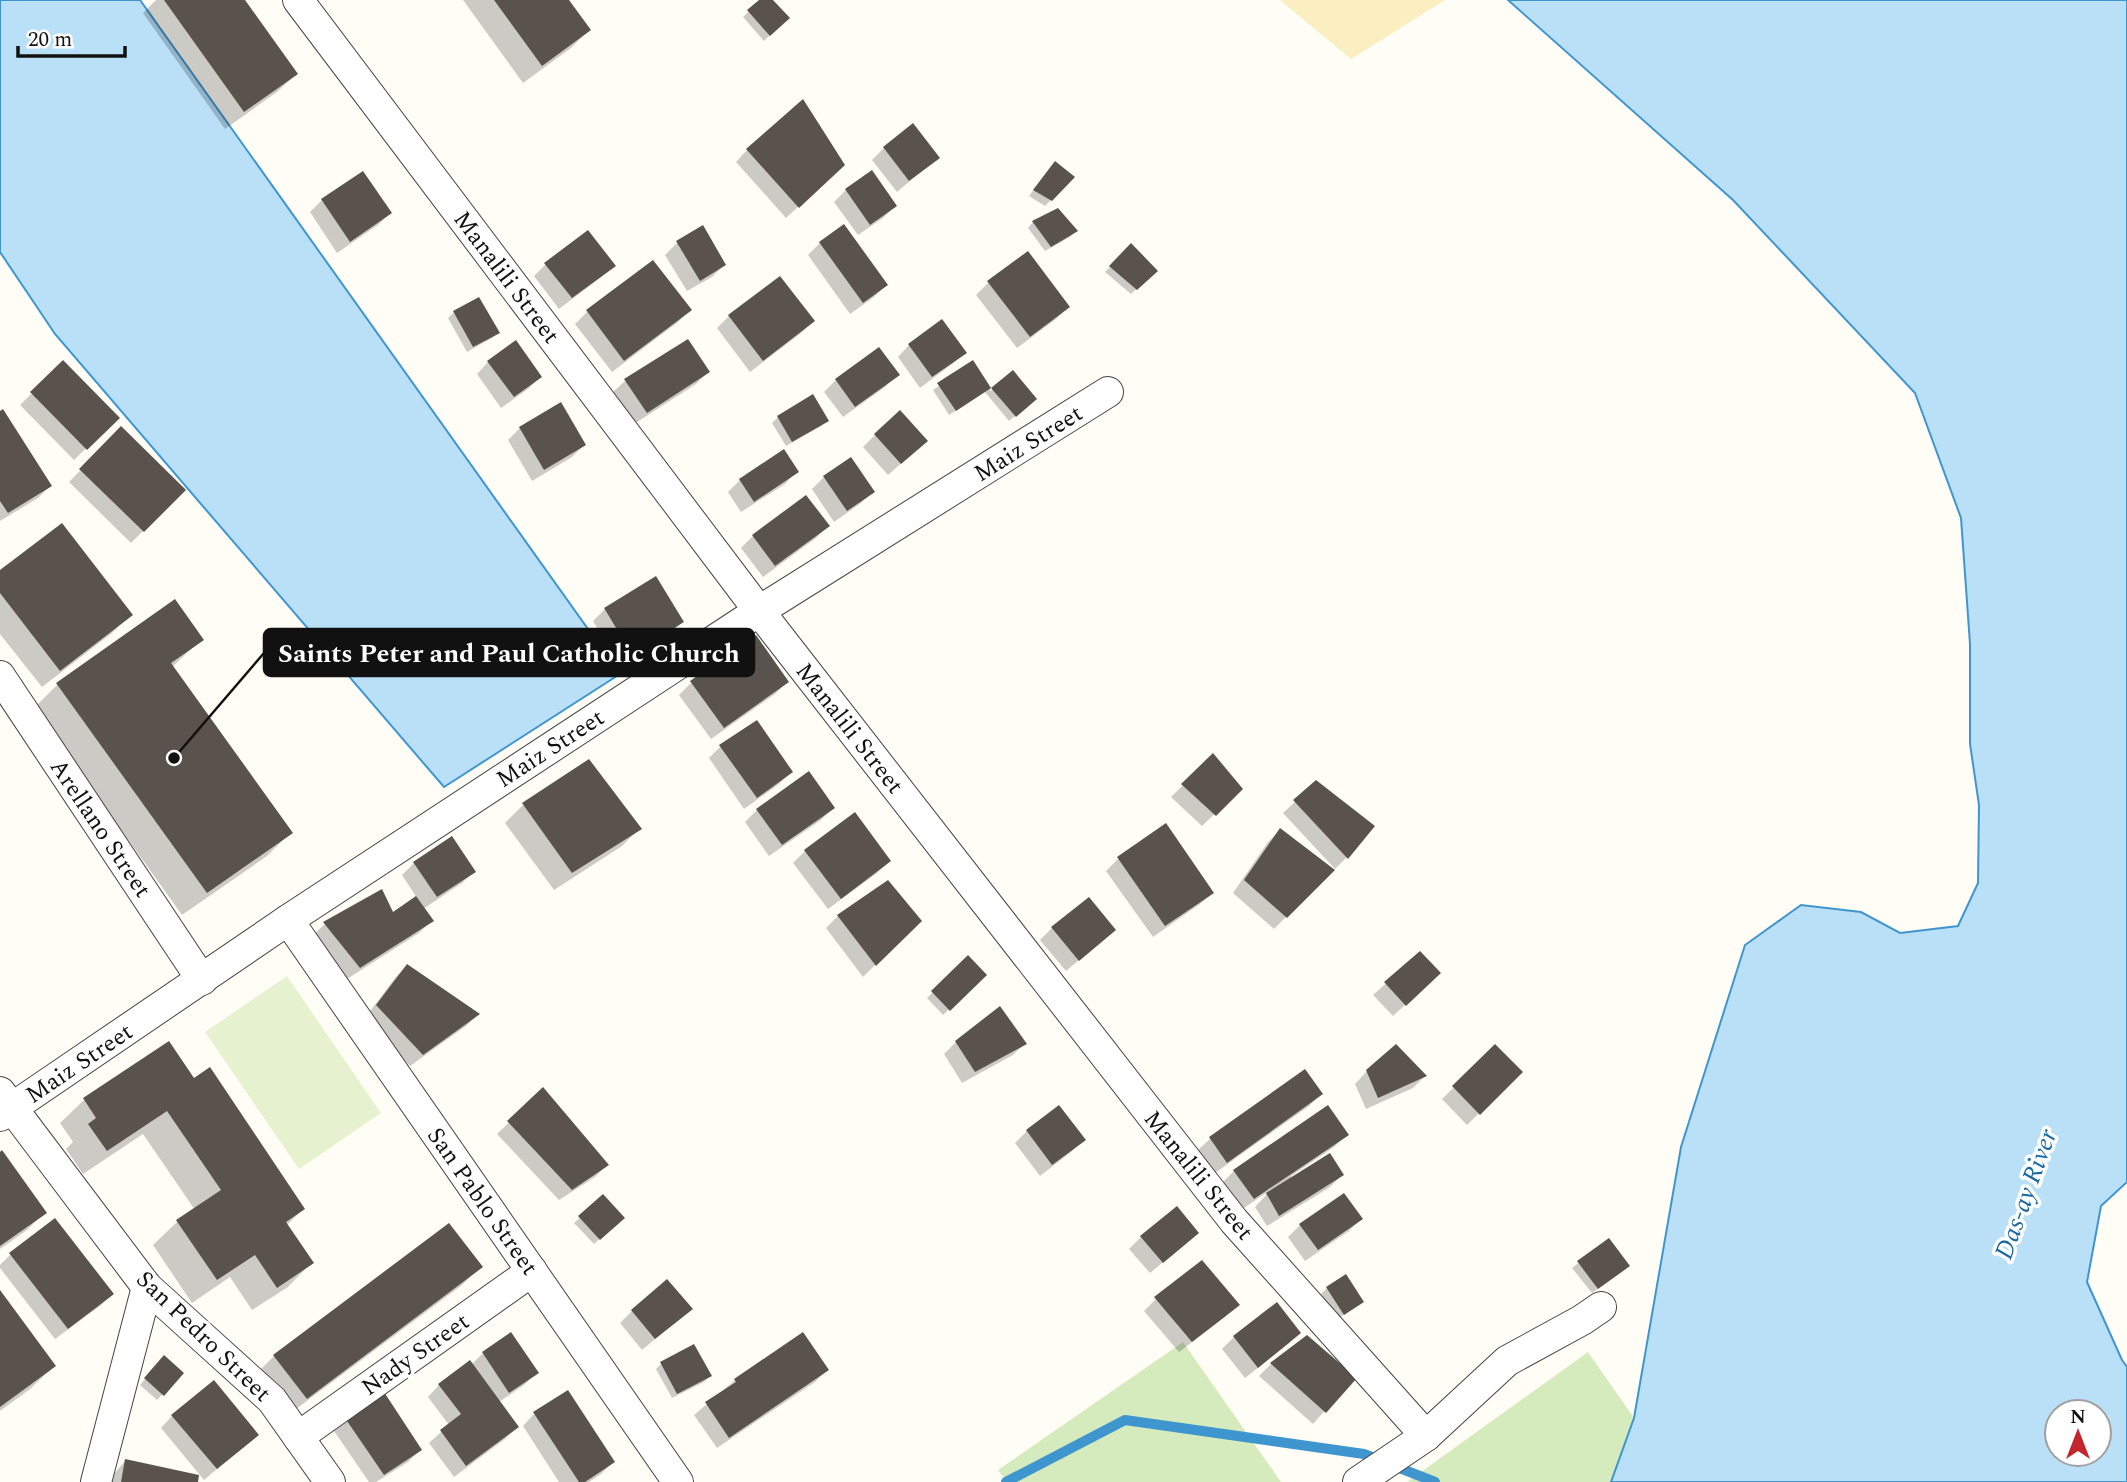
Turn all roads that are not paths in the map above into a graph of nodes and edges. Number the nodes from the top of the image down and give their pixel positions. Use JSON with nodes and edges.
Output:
{"nodes":[{"id":1,"x":298,"y":0,"type":"edge"},
{"id":2,"x":1108,"y":392,"type":"dead end"},
{"id":3,"x":759,"y":611,"type":"junction"},
{"id":4,"x":0,"y":676,"type":"edge"},
{"id":5,"x":288,"y":920,"type":"junction"},
{"id":6,"x":202,"y":980,"type":"junction"},
{"id":7,"x":4,"y":1106,"type":"edge"},
{"id":8,"x":532,"y":1271,"type":"junction"},
{"id":9,"x":147,"y":1287,"type":"junction"},
{"id":10,"x":1601,"y":1307,"type":"dead end"},
{"id":11,"x":1426,"y":1436,"type":"junction"},
{"id":12,"x":298,"y":1437,"type":"junction"},
{"id":13,"x":1360,"y":1481,"type":"edge"},
{"id":14,"x":96,"y":1482,"type":"edge"},
{"id":15,"x":330,"y":1482,"type":"edge"},
{"id":16,"x":678,"y":1482,"type":"edge"}],
"edges":[{"from":1,"to":3,"type":"street","name":"Manalili Street"},
{"from":2,"to":3,"type":"street","name":"Maiz Street"},
{"from":3,"to":5,"type":"street","name":"Maiz Street"},
{"from":3,"to":11,"type":"street","name":"Manalili Street"},
{"from":4,"to":6,"type":"street","name":"Arellano Street"},
{"from":5,"to":6,"type":"street","name":"Maiz Street"},
{"from":5,"to":8,"type":"street","name":"San Pablo Street"},
{"from":6,"to":7,"type":"street","name":"Maiz Street"},
{"from":7,"to":9,"type":"street","name":"San Pedro Street"},
{"from":8,"to":12,"type":"street","name":"Nady Street"},
{"from":8,"to":16,"type":"street","name":"San Pablo Street"},
{"from":9,"to":12,"type":"street","name":"San Pedro Street"},
{"from":9,"to":14,"type":"street"},
{"from":10,"to":11,"type":"street"},
{"from":11,"to":13,"type":"street"},
{"from":12,"to":15,"type":"street","name":"San Pedro Street"}]}
